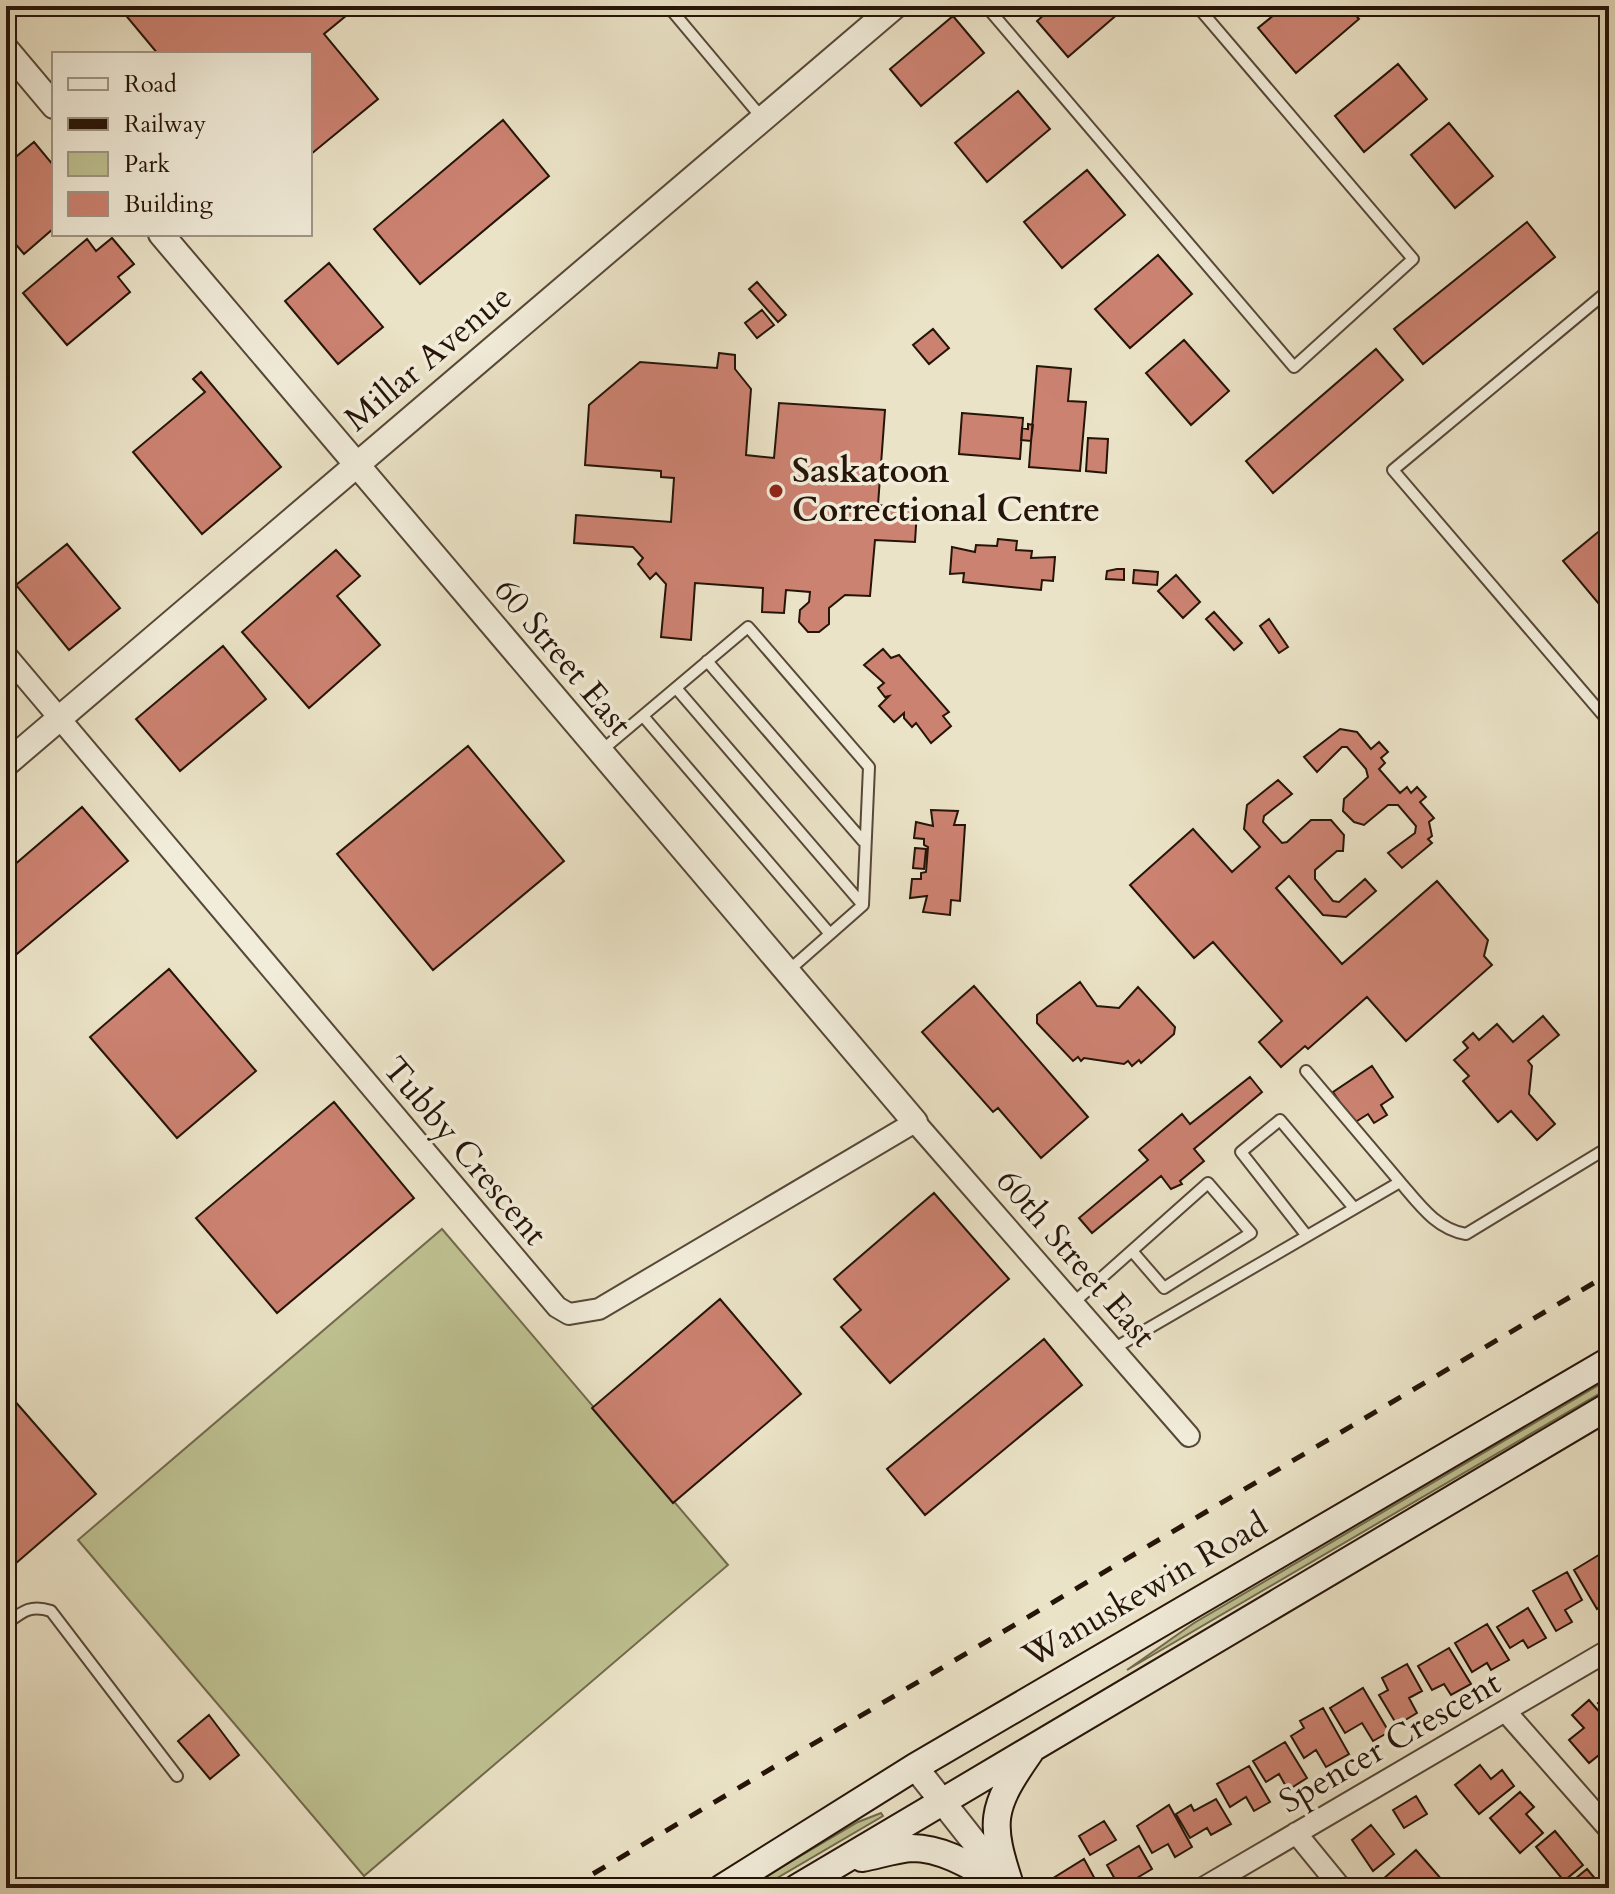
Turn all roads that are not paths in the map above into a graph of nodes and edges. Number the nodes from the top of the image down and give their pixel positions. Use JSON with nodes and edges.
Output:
{"nodes":[{"id":1,"x":668,"y":6,"type":"edge"},
{"id":2,"x":895,"y":6,"type":"edge"},
{"id":3,"x":986,"y":6,"type":"edge"},
{"id":4,"x":1197,"y":6,"type":"edge"},
{"id":5,"x":6,"y":49,"type":"edge"},
{"id":6,"x":52,"y":104,"type":"edge"},
{"id":7,"x":762,"y":119,"type":"junction"},
{"id":8,"x":163,"y":236,"type":"edge"},
{"id":9,"x":1609,"y":290,"type":"edge"},
{"id":10,"x":354,"y":465,"type":"junction"},
{"id":11,"x":6,"y":655,"type":"edge"},
{"id":12,"x":707,"y":661,"type":"junction"},
{"id":13,"x":676,"y":688,"type":"junction"},
{"id":14,"x":643,"y":716,"type":"junction"},
{"id":15,"x":60,"y":719,"type":"junction"},
{"id":16,"x":1609,"y":722,"type":"edge"},
{"id":17,"x":599,"y":752,"type":"junction"},
{"id":18,"x":6,"y":764,"type":"edge"},
{"id":19,"x":863,"y":841,"type":"junction"},
{"id":20,"x":863,"y":905,"type":"junction"},
{"id":21,"x":830,"y":934,"type":"junction"},
{"id":22,"x":787,"y":972,"type":"junction"},
{"id":23,"x":1306,"y":1071,"type":"dead end"},
{"id":24,"x":915,"y":1122,"type":"junction"},
{"id":25,"x":1609,"y":1147,"type":"edge"},
{"id":26,"x":1400,"y":1182,"type":"junction"},
{"id":27,"x":1354,"y":1208,"type":"junction"},
{"id":28,"x":1307,"y":1236,"type":"junction"},
{"id":29,"x":1132,"y":1251,"type":"junction"},
{"id":30,"x":1072,"y":1304,"type":"junction"},
{"id":31,"x":1113,"y":1349,"type":"junction"},
{"id":32,"x":1609,"y":1361,"type":"edge"},
{"id":33,"x":1609,"y":1406,"type":"edge"},
{"id":34,"x":1189,"y":1436,"type":"dead end"},
{"id":35,"x":6,"y":1624,"type":"edge"},
{"id":36,"x":1609,"y":1650,"type":"edge"},
{"id":37,"x":1506,"y":1712,"type":"junction"},
{"id":38,"x":1033,"y":1748,"type":"junction"},
{"id":39,"x":915,"y":1767,"type":"junction"},
{"id":40,"x":177,"y":1776,"type":"dead end"},
{"id":41,"x":942,"y":1802,"type":"junction"},
{"id":42,"x":1609,"y":1829,"type":"edge"},
{"id":43,"x":1296,"y":1833,"type":"junction"},
{"id":44,"x":843,"y":1861,"type":"junction"},
{"id":45,"x":722,"y":1888,"type":"edge"},
{"id":46,"x":797,"y":1888,"type":"edge"},
{"id":47,"x":1011,"y":1888,"type":"edge"},
{"id":48,"x":1203,"y":1888,"type":"edge"},
{"id":49,"x":1341,"y":1888,"type":"edge"}],
"edges":[{"from":1,"to":7,"type":"lane"},
{"from":2,"to":7,"type":"street","name":"Millar Avenue"},
{"from":3,"to":4,"type":"lane"},
{"from":5,"to":6,"type":"street"},
{"from":7,"to":10,"type":"street","name":"Millar Avenue"},
{"from":8,"to":10,"type":"street","name":"60 Street East"},
{"from":9,"to":16,"type":"lane"},
{"from":10,"to":15,"type":"street","name":"Millar Avenue"},
{"from":10,"to":17,"type":"street","name":"60 Street East"},
{"from":11,"to":15,"type":"street","name":"Tubby Crescent"},
{"from":12,"to":13,"type":"lane"},
{"from":12,"to":19,"type":"lane"},
{"from":12,"to":19,"type":"lane"},
{"from":13,"to":14,"type":"lane"},
{"from":13,"to":20,"type":"lane"},
{"from":14,"to":17,"type":"lane"},
{"from":14,"to":21,"type":"lane"},
{"from":15,"to":18,"type":"street","name":"Millar Avenue"},
{"from":15,"to":24,"type":"street","name":"Tubby Crescent"},
{"from":17,"to":22,"type":"street","name":"60 Street East"},
{"from":19,"to":20,"type":"lane"},
{"from":20,"to":21,"type":"lane"},
{"from":21,"to":22,"type":"lane"},
{"from":22,"to":24,"type":"street","name":"60 Street East"},
{"from":23,"to":26,"type":"lane"},
{"from":24,"to":30,"type":"street","name":"60th Street East"},
{"from":25,"to":26,"type":"lane"},
{"from":26,"to":27,"type":"lane"},
{"from":27,"to":28,"type":"lane"},
{"from":27,"to":28,"type":"lane"},
{"from":28,"to":31,"type":"lane"},
{"from":29,"to":29,"type":"lane"},
{"from":29,"to":30,"type":"lane"},
{"from":30,"to":31,"type":"street","name":"60th Street East"},
{"from":31,"to":34,"type":"street","name":"60th Street East"},
{"from":32,"to":39,"type":"main road","name":"Wanuskewin Road"},
{"from":33,"to":38,"type":"main road"},
{"from":35,"to":40,"type":"lane"},
{"from":36,"to":37,"type":"street","name":"Spencer Crescent"},
{"from":37,"to":42,"type":"street"},
{"from":37,"to":43,"type":"street","name":"Spencer Crescent"},
{"from":38,"to":41,"type":"main road"},
{"from":38,"to":47,"type":"main road"},
{"from":39,"to":41,"type":"street"},
{"from":39,"to":45,"type":"main road","name":"Wanuskewin Road"},
{"from":41,"to":44,"type":"main road"},
{"from":41,"to":47,"type":"street"},
{"from":43,"to":48,"type":"street","name":"Spencer Crescent"},
{"from":43,"to":49,"type":"street"},
{"from":44,"to":46,"type":"main road"},
{"from":44,"to":47,"type":"main road"}]}
